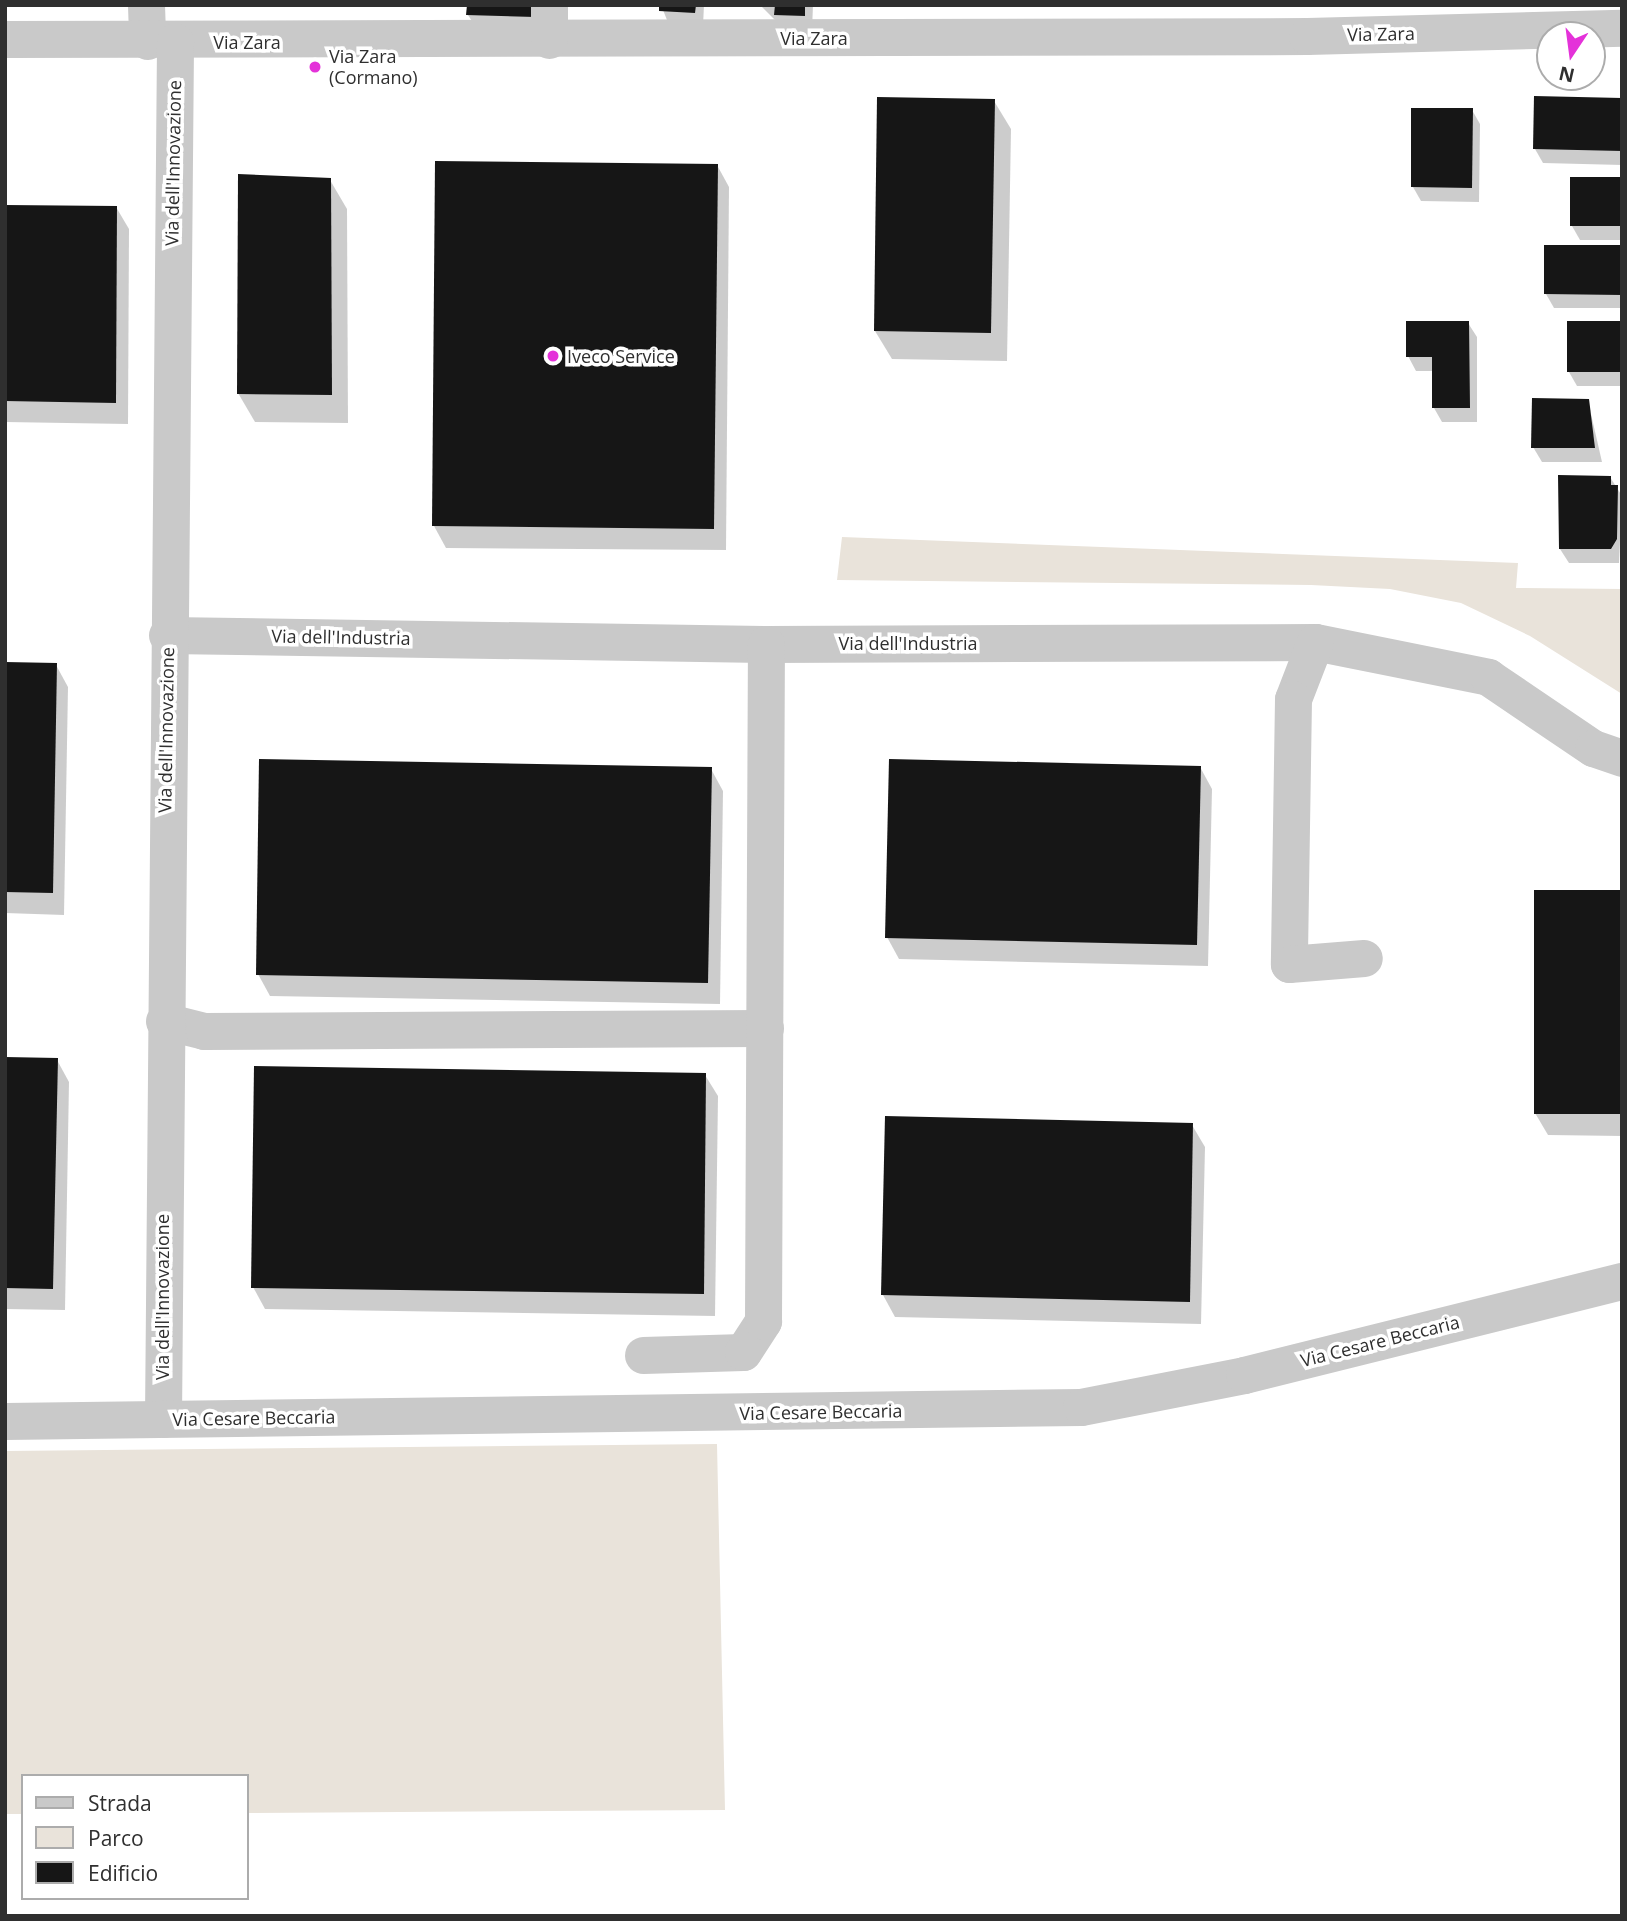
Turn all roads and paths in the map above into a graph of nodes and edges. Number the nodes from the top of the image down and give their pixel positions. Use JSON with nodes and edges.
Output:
{"nodes":[{"id":1,"x":146,"y":5,"type":"edge"},
{"id":2,"x":1307,"y":21,"type":"edge"},
{"id":3,"x":549,"y":22,"type":"edge"},
{"id":4,"x":1622,"y":29,"type":"edge"},
{"id":5,"x":5,"y":39,"type":"edge"},
{"id":6,"x":161,"y":41,"type":"junction"},
{"id":7,"x":167,"y":635,"type":"junction"},
{"id":8,"x":1315,"y":642,"type":"junction"},
{"id":9,"x":766,"y":644,"type":"junction"},
{"id":10,"x":1622,"y":758,"type":"edge"},
{"id":11,"x":1364,"y":958,"type":"dead end"},
{"id":12,"x":163,"y":1021,"type":"junction"},
{"id":13,"x":765,"y":1028,"type":"junction"},
{"id":14,"x":1622,"y":1281,"type":"edge"},
{"id":15,"x":643,"y":1355,"type":"dead end"},
{"id":16,"x":163,"y":1419,"type":"junction"},
{"id":17,"x":5,"y":1421,"type":"edge"}],
"edges":[{"from":1,"to":6,"type":"street","name":"Via dell'Innovazione"},
{"from":2,"to":3,"type":"street","name":"Via Zara"},
{"from":2,"to":4,"type":"street","name":"Via Zara"},
{"from":3,"to":6,"type":"street","name":"Via Zara"},
{"from":5,"to":6,"type":"street","name":"Via Zara"},
{"from":6,"to":7,"type":"street","name":"Via dell'Innovazione"},
{"from":7,"to":9,"type":"street","name":"Via dell'Industria"},
{"from":7,"to":12,"type":"street","name":"Via dell'Innovazione"},
{"from":8,"to":9,"type":"street","name":"Via dell'Industria"},
{"from":8,"to":10,"type":"street","name":"Via dell'Industria"},
{"from":8,"to":11,"type":"street"},
{"from":9,"to":13,"type":"street"},
{"from":12,"to":13,"type":"street"},
{"from":12,"to":16,"type":"street","name":"Via dell'Innovazione"},
{"from":13,"to":15,"type":"street"},
{"from":14,"to":16,"type":"street","name":"Via Cesare Beccaria"},
{"from":16,"to":17,"type":"street","name":"Via Cesare Beccaria"}]}
